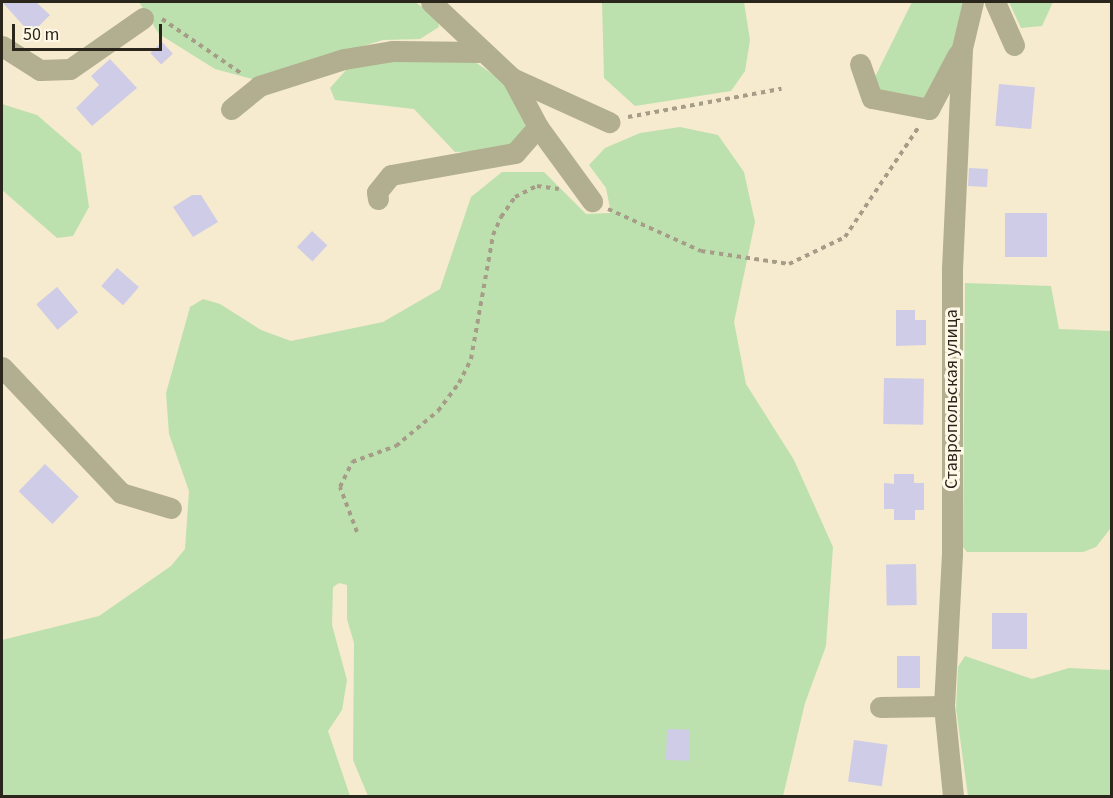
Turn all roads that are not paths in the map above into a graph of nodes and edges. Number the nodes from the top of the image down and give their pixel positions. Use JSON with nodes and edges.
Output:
{"nodes":[{"id":1,"x":431,"y":2,"type":"edge"},
{"id":2,"x":973,"y":2,"type":"edge"},
{"id":3,"x":994,"y":2,"type":"edge"},
{"id":4,"x":143,"y":18,"type":"road end"},
{"id":5,"x":1014,"y":45,"type":"dead end"},
{"id":6,"x":2,"y":46,"type":"edge"},
{"id":7,"x":962,"y":48,"type":"junction"},
{"id":8,"x":481,"y":52,"type":"junction"},
{"id":9,"x":860,"y":63,"type":"dead end"},
{"id":10,"x":512,"y":78,"type":"junction"},
{"id":11,"x":231,"y":109,"type":"dead end"},
{"id":12,"x":609,"y":122,"type":"road end"},
{"id":13,"x":538,"y":127,"type":"junction"},
{"id":14,"x":378,"y":199,"type":"dead end"},
{"id":15,"x":592,"y":201,"type":"road end"},
{"id":16,"x":2,"y":367,"type":"edge"},
{"id":17,"x":171,"y":508,"type":"dead end"},
{"id":18,"x":944,"y":706,"type":"junction"},
{"id":19,"x":880,"y":707,"type":"dead end"},
{"id":20,"x":953,"y":796,"type":"edge"}],
"edges":[{"from":1,"to":8,"type":"street"},
{"from":2,"to":7,"type":"street","name":"Ставропольская улица"},
{"from":3,"to":5,"type":"street"},
{"from":4,"to":6,"type":"street"},
{"from":7,"to":9,"type":"street"},
{"from":7,"to":18,"type":"street","name":"Ставропольская улица"},
{"from":8,"to":10,"type":"street"},
{"from":8,"to":11,"type":"street"},
{"from":10,"to":12,"type":"street"},
{"from":10,"to":13,"type":"street"},
{"from":13,"to":14,"type":"street"},
{"from":13,"to":15,"type":"street"},
{"from":16,"to":17,"type":"street"},
{"from":18,"to":19,"type":"street"},
{"from":18,"to":20,"type":"street","name":"Ставропольская улица"}]}
